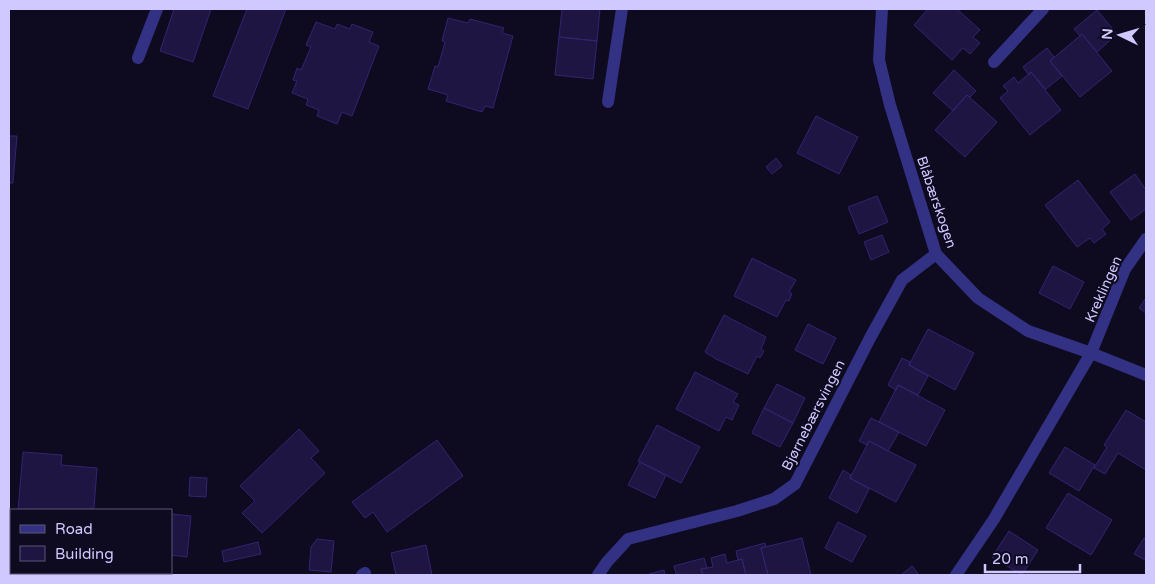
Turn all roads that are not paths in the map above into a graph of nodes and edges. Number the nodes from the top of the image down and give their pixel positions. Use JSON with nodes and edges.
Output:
{"nodes":[{"id":1,"x":157,"y":9,"type":"edge"},
{"id":2,"x":622,"y":9,"type":"edge"},
{"id":3,"x":882,"y":9,"type":"edge"},
{"id":4,"x":1043,"y":9,"type":"edge"},
{"id":5,"x":138,"y":58,"type":"dead end"},
{"id":6,"x":994,"y":62,"type":"dead end"},
{"id":7,"x":608,"y":102,"type":"dead end"},
{"id":8,"x":1146,"y":240,"type":"edge"},
{"id":9,"x":936,"y":254,"type":"junction"},
{"id":10,"x":1091,"y":353,"type":"junction"},
{"id":11,"x":1146,"y":376,"type":"edge"},
{"id":12,"x":598,"y":575,"type":"edge"},
{"id":13,"x":956,"y":575,"type":"edge"}],
"edges":[{"from":1,"to":5,"type":"street"},
{"from":2,"to":7,"type":"street"},
{"from":3,"to":9,"type":"street","name":"Blåbærskogen"},
{"from":4,"to":6,"type":"street"},
{"from":8,"to":10,"type":"street","name":"Kreklingen"},
{"from":9,"to":10,"type":"street","name":"Blåbærskogen"},
{"from":9,"to":12,"type":"street","name":"Bjørnebærsvingen"},
{"from":10,"to":11,"type":"street","name":"Blåbærskogen"},
{"from":10,"to":13,"type":"street"}]}
